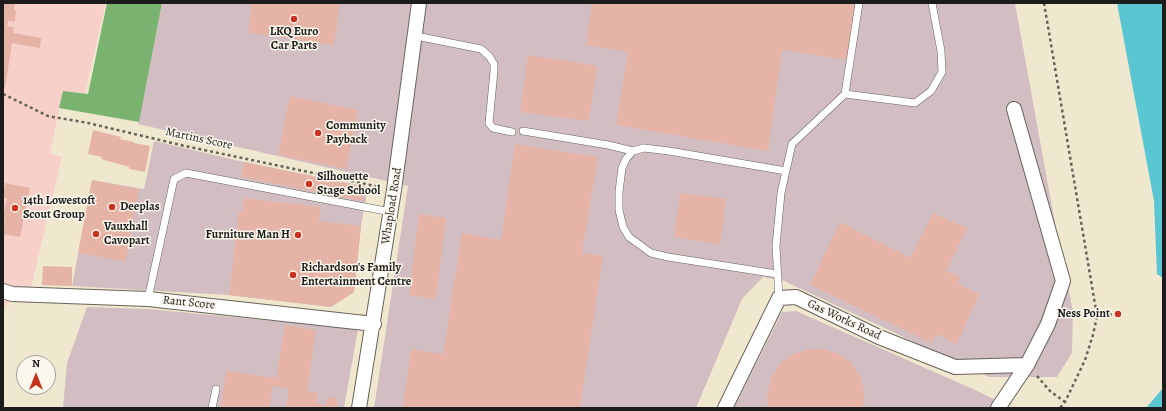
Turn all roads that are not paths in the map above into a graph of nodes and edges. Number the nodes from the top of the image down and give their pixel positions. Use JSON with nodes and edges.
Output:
{"nodes":[{"id":1,"x":419,"y":3,"type":"edge"},
{"id":2,"x":858,"y":3,"type":"edge"},
{"id":3,"x":932,"y":3,"type":"edge"},
{"id":4,"x":416,"y":36,"type":"junction"},
{"id":5,"x":845,"y":94,"type":"junction"},
{"id":6,"x":1014,"y":109,"type":"dead end"},
{"id":7,"x":523,"y":131,"type":"dead end"},
{"id":8,"x":512,"y":132,"type":"dead end"},
{"id":9,"x":633,"y":151,"type":"junction"},
{"id":10,"x":786,"y":171,"type":"junction"},
{"id":11,"x":391,"y":212,"type":"junction"},
{"id":12,"x":777,"y":274,"type":"junction"},
{"id":13,"x":3,"y":291,"type":"edge"},
{"id":14,"x":779,"y":298,"type":"junction"},
{"id":15,"x":148,"y":299,"type":"junction"},
{"id":16,"x":374,"y":324,"type":"junction"},
{"id":17,"x":1027,"y":365,"type":"junction"},
{"id":18,"x":216,"y":389,"type":"dead end"},
{"id":19,"x":212,"y":408,"type":"edge"},
{"id":20,"x":359,"y":408,"type":"edge"},
{"id":21,"x":725,"y":408,"type":"edge"},
{"id":22,"x":998,"y":408,"type":"edge"}],
"edges":[{"from":1,"to":4,"type":"street","name":"Whapload Road"},
{"from":2,"to":5,"type":"lane"},
{"from":3,"to":5,"type":"lane"},
{"from":4,"to":8,"type":"lane"},
{"from":4,"to":11,"type":"street","name":"Whapload Road"},
{"from":5,"to":10,"type":"lane"},
{"from":6,"to":17,"type":"street"},
{"from":7,"to":9,"type":"lane"},
{"from":9,"to":10,"type":"lane"},
{"from":9,"to":12,"type":"lane"},
{"from":10,"to":12,"type":"lane"},
{"from":11,"to":15,"type":"lane"},
{"from":11,"to":16,"type":"street","name":"Whapload Road"},
{"from":12,"to":14,"type":"lane"},
{"from":13,"to":15,"type":"street","name":"Rant Score"},
{"from":14,"to":17,"type":"street","name":"Gas Works Road"},
{"from":14,"to":21,"type":"street"},
{"from":15,"to":16,"type":"street","name":"Rant Score"},
{"from":16,"to":20,"type":"street","name":"Whapload Road"},
{"from":17,"to":22,"type":"street"},
{"from":18,"to":19,"type":"lane"}]}
